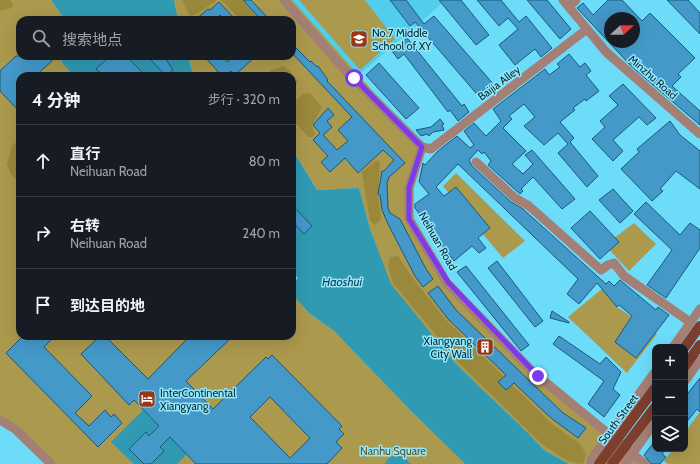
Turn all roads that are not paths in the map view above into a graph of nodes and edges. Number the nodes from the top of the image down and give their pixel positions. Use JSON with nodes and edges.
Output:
{"nodes":[{"id":1,"x":284,"y":0,"type":"edge"},
{"id":2,"x":576,"y":0,"type":"edge"},
{"id":3,"x":566,"y":4,"type":"edge"},
{"id":4,"x":587,"y":29,"type":"junction"},
{"id":5,"x":700,"y":134,"type":"edge"},
{"id":6,"x":422,"y":147,"type":"junction"},
{"id":7,"x":476,"y":162,"type":"dead end"},
{"id":8,"x":700,"y":309,"type":"edge"},
{"id":9,"x":695,"y":324,"type":"edge"},
{"id":10,"x":676,"y":344,"type":"edge"},
{"id":11,"x":686,"y":344,"type":"edge"},
{"id":12,"x":700,"y":345,"type":"edge"},
{"id":13,"x":700,"y":360,"type":"edge"},
{"id":14,"x":688,"y":362,"type":"edge"},
{"id":15,"x":688,"y":376,"type":"edge"},
{"id":16,"x":652,"y":377,"type":"edge"},
{"id":17,"x":652,"y":392,"type":"edge"},
{"id":18,"x":652,"y":412,"type":"edge"},
{"id":19,"x":0,"y":420,"type":"edge"},
{"id":20,"x":652,"y":425,"type":"edge"},
{"id":21,"x":613,"y":439,"type":"junction"},
{"id":22,"x":629,"y":451,"type":"junction"},
{"id":23,"x":51,"y":464,"type":"edge"},
{"id":24,"x":591,"y":464,"type":"edge"},
{"id":25,"x":599,"y":464,"type":"edge"},
{"id":26,"x":612,"y":464,"type":"edge"},
{"id":27,"x":625,"y":464,"type":"edge"},
{"id":28,"x":644,"y":464,"type":"edge"}],
"edges":[{"from":1,"to":6,"type":"street"},
{"from":2,"to":3,"type":"street"},
{"from":3,"to":4,"type":"street","name":"Minzhu Road"},
{"from":4,"to":5,"type":"street","name":"Minzhu Road"},
{"from":4,"to":6,"type":"street","name":"Baijia Alley"},
{"from":6,"to":21,"type":"street","name":"Neihuan Road"},
{"from":7,"to":9,"type":"street"},
{"from":8,"to":9,"type":"street"},
{"from":9,"to":10,"type":"street"},
{"from":9,"to":11,"type":"main road"},
{"from":12,"to":14,"type":"main road"},
{"from":13,"to":15,"type":"street"},
{"from":16,"to":21,"type":"street"},
{"from":17,"to":21,"type":"main road","name":"South Street"},
{"from":18,"to":22,"type":"main road","name":"South Street"},
{"from":19,"to":23,"type":"street"},
{"from":20,"to":22,"type":"street"},
{"from":21,"to":22,"type":"street","name":"Neihuan Road"},
{"from":21,"to":24,"type":"street"},
{"from":21,"to":25,"type":"main road","name":"South Street"},
{"from":22,"to":26,"type":"main road","name":"South Street"},
{"from":22,"to":27,"type":"street"},
{"from":22,"to":28,"type":"street","name":"Neihuan Road"}]}
